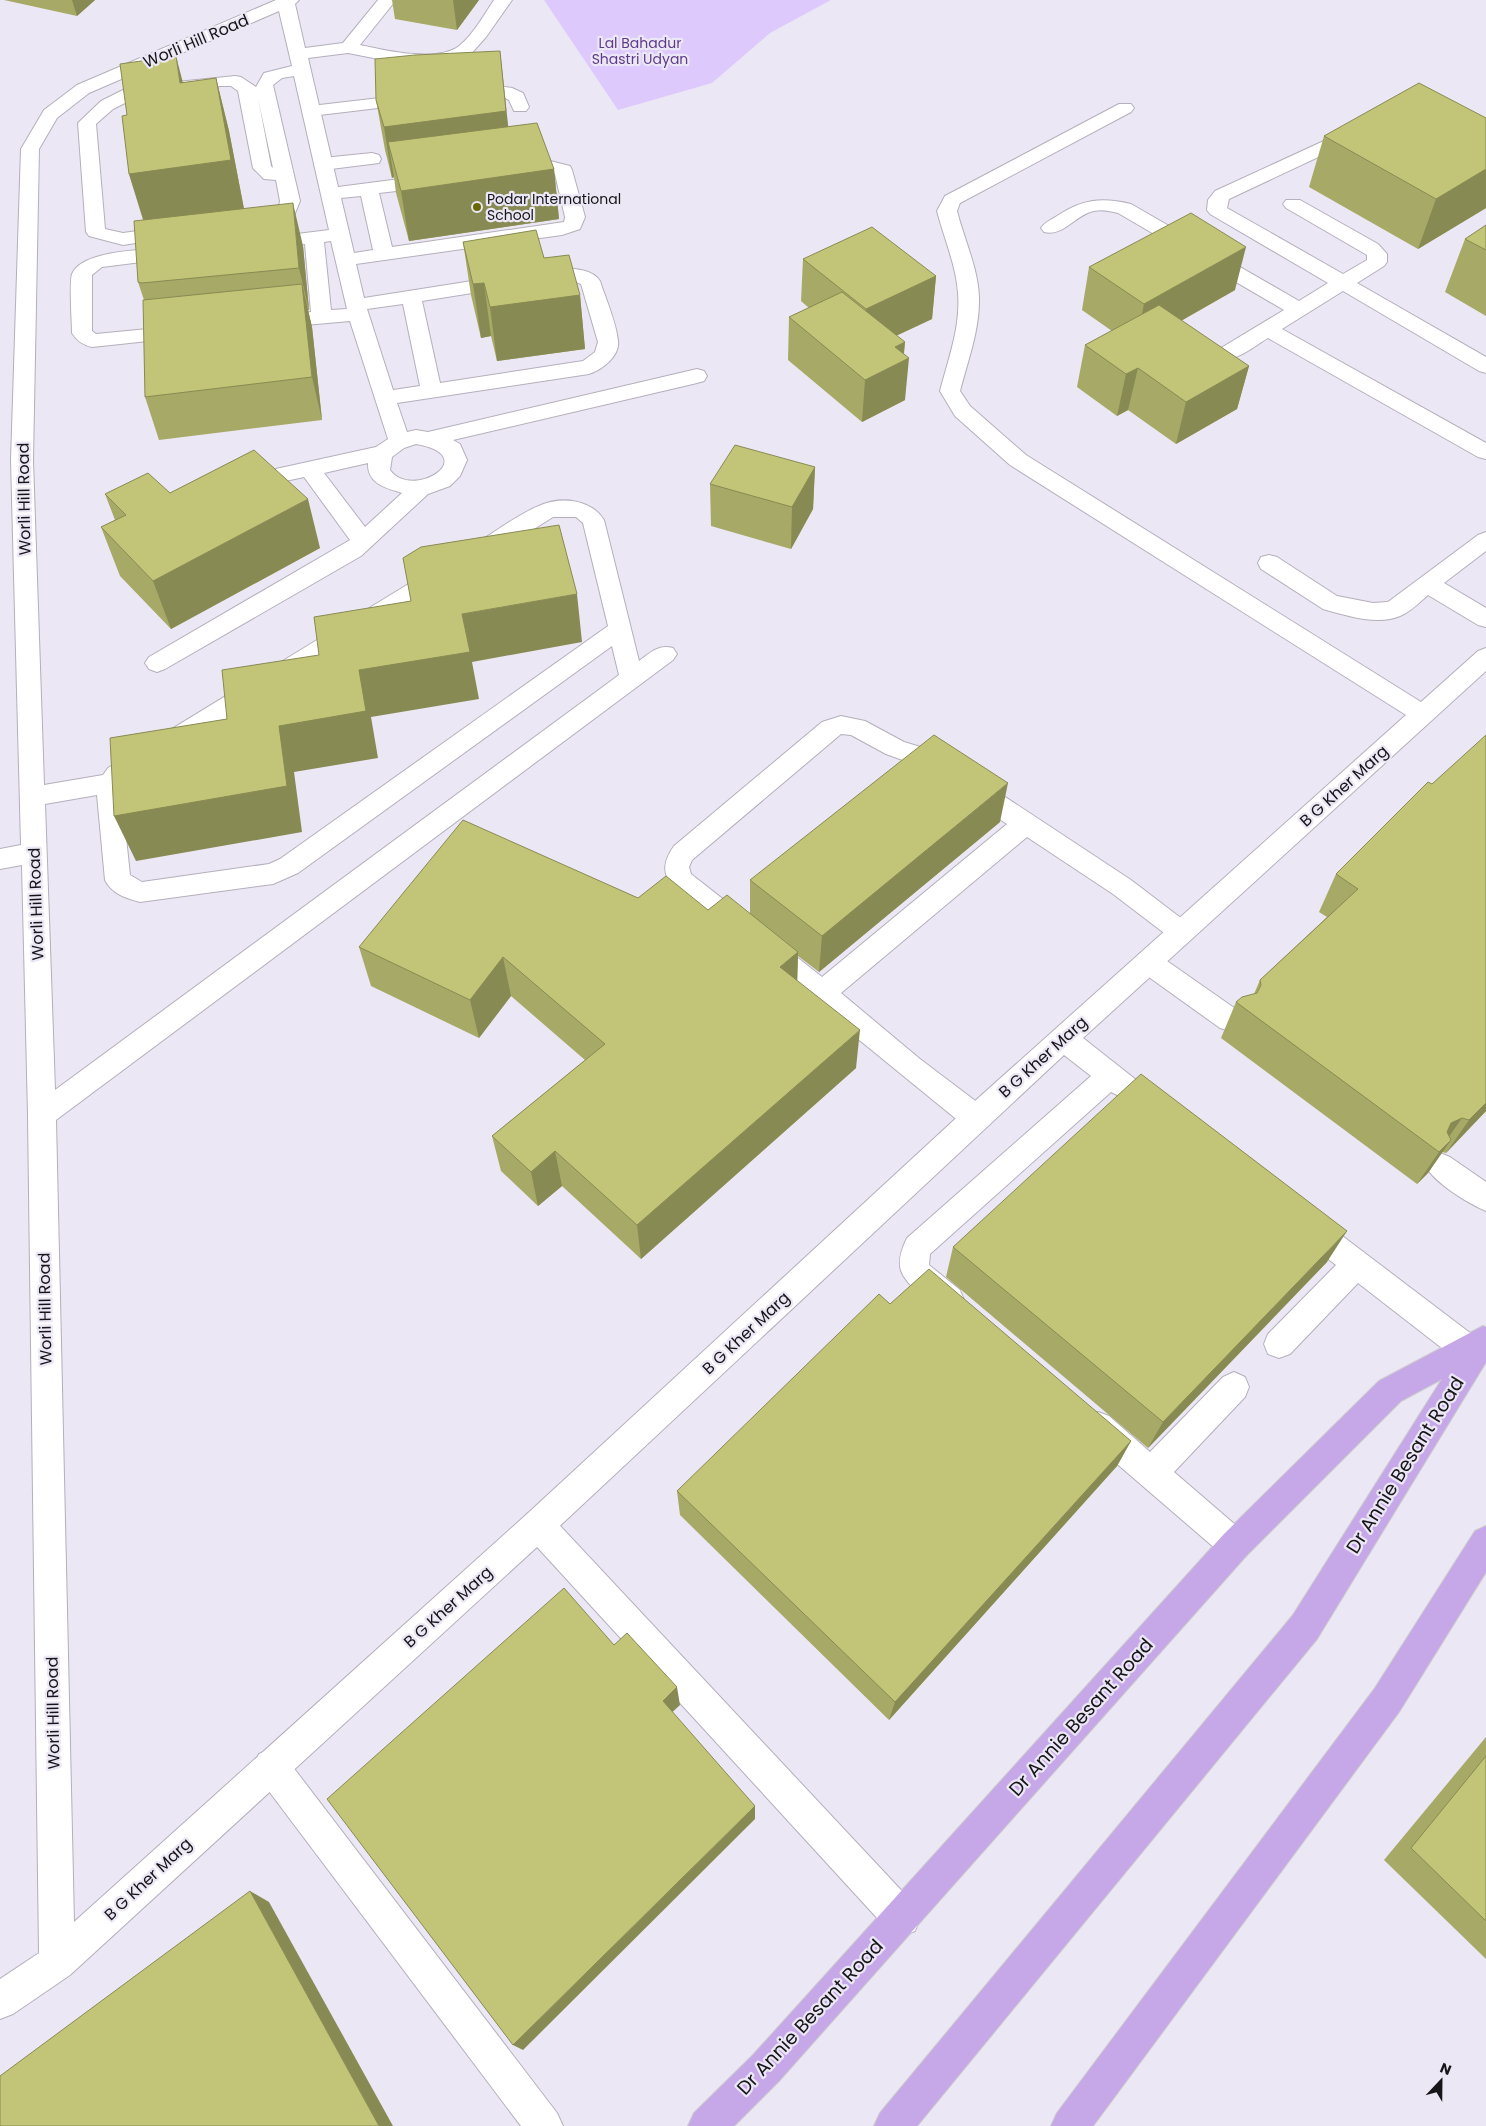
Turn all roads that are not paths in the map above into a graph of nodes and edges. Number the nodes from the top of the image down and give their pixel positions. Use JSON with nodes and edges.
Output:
{"nodes":[{"id":1,"x":387,"y":0,"type":"edge"},
{"id":2,"x":503,"y":0,"type":"edge"},
{"id":3,"x":288,"y":1,"type":"edge"},
{"id":4,"x":348,"y":48,"type":"junction"},
{"id":5,"x":300,"y":62,"type":"junction"},
{"id":6,"x":451,"y":95,"type":"edge"},
{"id":7,"x":432,"y":97,"type":"edge"},
{"id":8,"x":520,"y":107,"type":"dead end"},
{"id":9,"x":1125,"y":108,"type":"dead end"},
{"id":10,"x":311,"y":111,"type":"junction"},
{"id":11,"x":1339,"y":140,"type":"edge"},
{"id":12,"x":372,"y":158,"type":"dead end"},
{"id":13,"x":323,"y":164,"type":"junction"},
{"id":14,"x":494,"y":172,"type":"edge"},
{"id":15,"x":446,"y":179,"type":"edge"},
{"id":16,"x":308,"y":187,"type":"junction"},
{"id":17,"x":369,"y":189,"type":"junction"},
{"id":18,"x":1293,"y":204,"type":"dead end"},
{"id":19,"x":239,"y":223,"type":"edge"},
{"id":20,"x":1051,"y":228,"type":"dead end"},
{"id":21,"x":190,"y":230,"type":"edge"},
{"id":22,"x":340,"y":234,"type":"junction"},
{"id":23,"x":314,"y":237,"type":"junction"},
{"id":24,"x":245,"y":245,"type":"edge"},
{"id":25,"x":196,"y":251,"type":"edge"},
{"id":26,"x":384,"y":254,"type":"junction"},
{"id":27,"x":346,"y":260,"type":"junction"},
{"id":28,"x":1344,"y":283,"type":"junction"},
{"id":29,"x":411,"y":296,"type":"junction"},
{"id":30,"x":357,"y":309,"type":"junction"},
{"id":31,"x":1299,"y":310,"type":"junction"},
{"id":32,"x":322,"y":317,"type":"junction"},
{"id":33,"x":255,"y":324,"type":"edge"},
{"id":34,"x":1268,"y":329,"type":"junction"},
{"id":35,"x":198,"y":330,"type":"edge"},
{"id":36,"x":1228,"y":353,"type":"edge"},
{"id":37,"x":1486,"y":366,"type":"edge"},
{"id":38,"x":697,"y":376,"type":"dead end"},
{"id":39,"x":432,"y":390,"type":"junction"},
{"id":40,"x":385,"y":398,"type":"junction"},
{"id":41,"x":432,"y":438,"type":"junction"},
{"id":42,"x":391,"y":447,"type":"junction"},
{"id":43,"x":1486,"y":452,"type":"edge"},
{"id":44,"x":11,"y":462,"type":"edge"},
{"id":45,"x":310,"y":469,"type":"junction"},
{"id":46,"x":224,"y":487,"type":"edge"},
{"id":47,"x":420,"y":489,"type":"junction"},
{"id":48,"x":1486,"y":540,"type":"edge"},
{"id":49,"x":363,"y":541,"type":"junction"},
{"id":50,"x":1269,"y":562,"type":"dead end"},
{"id":51,"x":1427,"y":584,"type":"junction"},
{"id":52,"x":1486,"y":619,"type":"edge"},
{"id":53,"x":620,"y":629,"type":"junction"},
{"id":54,"x":665,"y":654,"type":"dead end"},
{"id":55,"x":1486,"y":658,"type":"edge"},
{"id":56,"x":157,"y":663,"type":"dead end"},
{"id":57,"x":632,"y":678,"type":"junction"},
{"id":58,"x":1424,"y":715,"type":"junction"},
{"id":59,"x":110,"y":783,"type":"junction"},
{"id":60,"x":32,"y":797,"type":"junction"},
{"id":61,"x":1026,"y":823,"type":"junction"},
{"id":62,"x":34,"y":853,"type":"junction"},
{"id":63,"x":0,"y":859,"type":"edge"},
{"id":64,"x":1180,"y":932,"type":"junction"},
{"id":65,"x":1148,"y":962,"type":"junction"},
{"id":66,"x":822,"y":993,"type":"junction"},
{"id":67,"x":1230,"y":1020,"type":"dead end"},
{"id":68,"x":1062,"y":1039,"type":"junction"},
{"id":69,"x":1110,"y":1076,"type":"junction"},
{"id":70,"x":1149,"y":1105,"type":"edge"},
{"id":71,"x":42,"y":1115,"type":"junction"},
{"id":72,"x":976,"y":1118,"type":"junction"},
{"id":73,"x":1440,"y":1166,"type":"edge"},
{"id":74,"x":1486,"y":1198,"type":"edge"},
{"id":75,"x":1288,"y":1211,"type":"edge"},
{"id":76,"x":1357,"y":1264,"type":"junction"},
{"id":77,"x":967,"y":1315,"type":"edge"},
{"id":78,"x":1479,"y":1341,"type":"edge"},
{"id":79,"x":1279,"y":1344,"type":"edge"},
{"id":80,"x":1234,"y":1388,"type":"edge"},
{"id":81,"x":1078,"y":1410,"type":"edge"},
{"id":82,"x":1151,"y":1473,"type":"junction"},
{"id":83,"x":538,"y":1525,"type":"junction"},
{"id":84,"x":1486,"y":1542,"type":"edge"},
{"id":85,"x":1235,"y":1545,"type":"junction"},
{"id":86,"x":271,"y":1766,"type":"junction"},
{"id":87,"x":902,"y":1918,"type":"junction"},
{"id":88,"x":58,"y":1962,"type":"junction"},
{"id":89,"x":0,"y":2001,"type":"edge"},
{"id":90,"x":544,"y":2126,"type":"edge"},
{"id":91,"x":707,"y":2126,"type":"edge"},
{"id":92,"x":893,"y":2126,"type":"edge"},
{"id":93,"x":1070,"y":2126,"type":"edge"}],
"edges":[{"from":1,"to":4,"type":"street"},
{"from":2,"to":4,"type":"street"},
{"from":3,"to":5,"type":"street"},
{"from":3,"to":44,"type":"street","name":"Worli Hill Road"},
{"from":4,"to":5,"type":"street"},
{"from":5,"to":10,"type":"street"},
{"from":5,"to":16,"type":"street"},
{"from":6,"to":8,"type":"street"},
{"from":7,"to":10,"type":"street"},
{"from":9,"to":58,"type":"street"},
{"from":10,"to":13,"type":"street"},
{"from":11,"to":28,"type":"street"},
{"from":12,"to":13,"type":"street"},
{"from":13,"to":16,"type":"street"},
{"from":14,"to":26,"type":"street"},
{"from":15,"to":17,"type":"street"},
{"from":16,"to":17,"type":"street"},
{"from":16,"to":19,"type":"street"},
{"from":16,"to":21,"type":"street"},
{"from":16,"to":22,"type":"street"},
{"from":17,"to":26,"type":"street"},
{"from":18,"to":28,"type":"street"},
{"from":20,"to":31,"type":"street"},
{"from":22,"to":23,"type":"street"},
{"from":22,"to":27,"type":"street"},
{"from":23,"to":24,"type":"street"},
{"from":23,"to":32,"type":"street"},
{"from":25,"to":35,"type":"street"},
{"from":26,"to":27,"type":"street"},
{"from":27,"to":30,"type":"street"},
{"from":28,"to":31,"type":"street"},
{"from":28,"to":37,"type":"street"},
{"from":29,"to":30,"type":"street"},
{"from":29,"to":39,"type":"street"},
{"from":29,"to":39,"type":"street"},
{"from":30,"to":32,"type":"street"},
{"from":30,"to":40,"type":"street"},
{"from":31,"to":34,"type":"street"},
{"from":32,"to":33,"type":"street"},
{"from":34,"to":36,"type":"street"},
{"from":34,"to":43,"type":"street"},
{"from":38,"to":41,"type":"street"},
{"from":39,"to":40,"type":"street"},
{"from":40,"to":42,"type":"street"},
{"from":41,"to":42,"type":"street"},
{"from":41,"to":47,"type":"street"},
{"from":42,"to":45,"type":"street"},
{"from":42,"to":47,"type":"street"},
{"from":44,"to":60,"type":"street","name":"Worli Hill Road"},
{"from":45,"to":46,"type":"street"},
{"from":45,"to":49,"type":"street"},
{"from":47,"to":49,"type":"street"},
{"from":48,"to":51,"type":"street"},
{"from":49,"to":56,"type":"street"},
{"from":50,"to":51,"type":"street"},
{"from":51,"to":52,"type":"street"},
{"from":53,"to":57,"type":"street"},
{"from":53,"to":59,"type":"street"},
{"from":53,"to":59,"type":"street"},
{"from":54,"to":57,"type":"street"},
{"from":55,"to":58,"type":"street","name":"B G Kher Marg"},
{"from":57,"to":71,"type":"street"},
{"from":58,"to":64,"type":"street","name":"B G Kher Marg"},
{"from":59,"to":60,"type":"street"},
{"from":60,"to":62,"type":"street","name":"Worli Hill Road"},
{"from":61,"to":64,"type":"street"},
{"from":61,"to":66,"type":"street"},
{"from":61,"to":66,"type":"street"},
{"from":62,"to":63,"type":"street"},
{"from":62,"to":71,"type":"street","name":"Worli Hill Road"},
{"from":64,"to":65,"type":"street","name":"B G Kher Marg"},
{"from":65,"to":67,"type":"street"},
{"from":65,"to":68,"type":"street","name":"B G Kher Marg"},
{"from":66,"to":72,"type":"street"},
{"from":68,"to":69,"type":"street"},
{"from":68,"to":72,"type":"street","name":"B G Kher Marg"},
{"from":69,"to":70,"type":"street"},
{"from":69,"to":77,"type":"street"},
{"from":71,"to":88,"type":"street","name":"Worli Hill Road"},
{"from":72,"to":83,"type":"street","name":"B G Kher Marg"},
{"from":73,"to":74,"type":"street"},
{"from":75,"to":76,"type":"street"},
{"from":76,"to":78,"type":"street"},
{"from":76,"to":79,"type":"street"},
{"from":78,"to":85,"type":"main road","name":"Dr Annie Besant Road"},
{"from":78,"to":92,"type":"main road","name":"Dr Annie Besant Road"},
{"from":80,"to":82,"type":"street"},
{"from":81,"to":82,"type":"street"},
{"from":82,"to":85,"type":"street"},
{"from":83,"to":86,"type":"street","name":"B G Kher Marg"},
{"from":83,"to":87,"type":"street"},
{"from":84,"to":93,"type":"main road"},
{"from":85,"to":87,"type":"main road","name":"Dr Annie Besant Road"},
{"from":86,"to":88,"type":"street","name":"B G Kher Marg"},
{"from":86,"to":90,"type":"street"},
{"from":87,"to":91,"type":"main road","name":"Dr Annie Besant Road"},
{"from":88,"to":89,"type":"street","name":"B G Kher Marg"}]}
